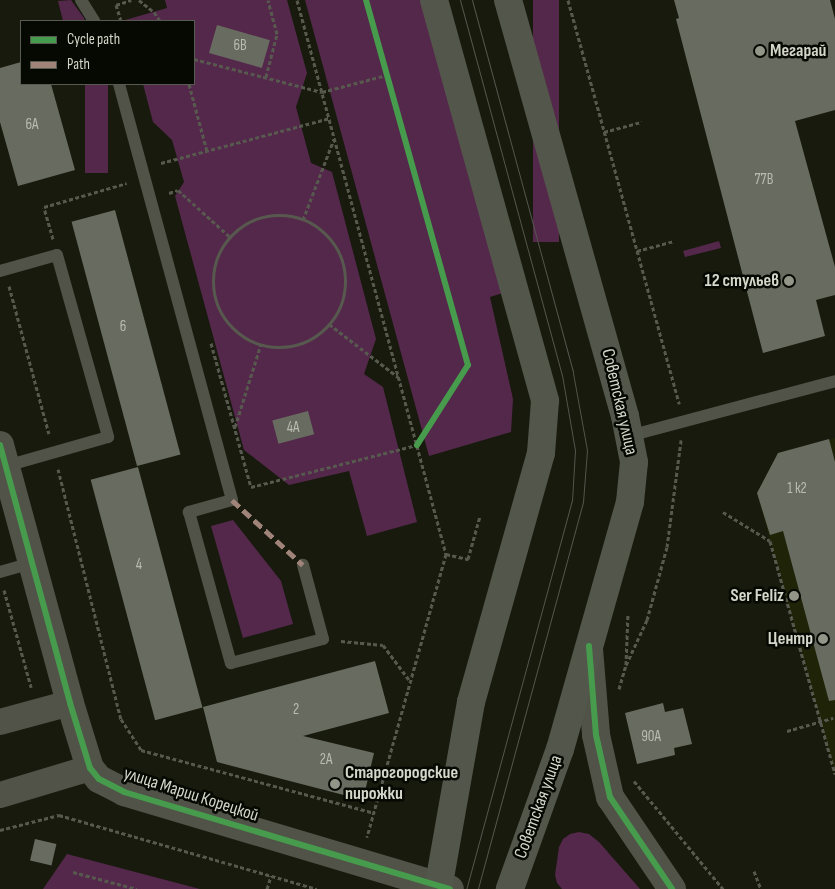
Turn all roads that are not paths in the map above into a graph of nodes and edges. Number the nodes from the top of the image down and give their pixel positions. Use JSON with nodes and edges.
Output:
{"nodes":[{"id":1,"x":81,"y":0,"type":"edge"},
{"id":2,"x":434,"y":0,"type":"edge"},
{"id":3,"x":508,"y":0,"type":"edge"},
{"id":4,"x":93,"y":20,"type":"edge"},
{"id":5,"x":119,"y":85,"type":"edge"},
{"id":6,"x":2,"y":270,"type":"edge"},
{"id":7,"x":835,"y":382,"type":"edge"},
{"id":8,"x":629,"y":436,"type":"junction"},
{"id":9,"x":3,"y":455,"type":"edge"},
{"id":10,"x":31,"y":564,"type":"junction"},
{"id":11,"x":303,"y":565,"type":"dead end"},
{"id":12,"x":0,"y":572,"type":"edge"},
{"id":13,"x":589,"y":646,"type":"junction"},
{"id":14,"x":70,"y":702,"type":"junction"},
{"id":15,"x":0,"y":722,"type":"edge"},
{"id":16,"x":90,"y":768,"type":"junction"},
{"id":17,"x":0,"y":795,"type":"edge"},
{"id":18,"x":442,"y":888,"type":"edge"},
{"id":19,"x":510,"y":889,"type":"edge"},
{"id":20,"x":672,"y":889,"type":"edge"}],
"edges":[{"from":1,"to":4,"type":"lane"},
{"from":2,"to":18,"type":"main road"},
{"from":3,"to":8,"type":"main road","name":"Советская улица"},
{"from":5,"to":11,"type":"lane"},
{"from":6,"to":9,"type":"lane"},
{"from":7,"to":8,"type":"lane"},
{"from":8,"to":13,"type":"main road","name":"Советская улица"},
{"from":9,"to":10,"type":"street"},
{"from":10,"to":12,"type":"lane"},
{"from":10,"to":14,"type":"street"},
{"from":13,"to":19,"type":"main road","name":"Советская улица"},
{"from":13,"to":20,"type":"street"},
{"from":14,"to":15,"type":"street"},
{"from":14,"to":16,"type":"street"},
{"from":16,"to":17,"type":"street"},
{"from":16,"to":18,"type":"street","name":"улица Марии Корецкой"}]}
